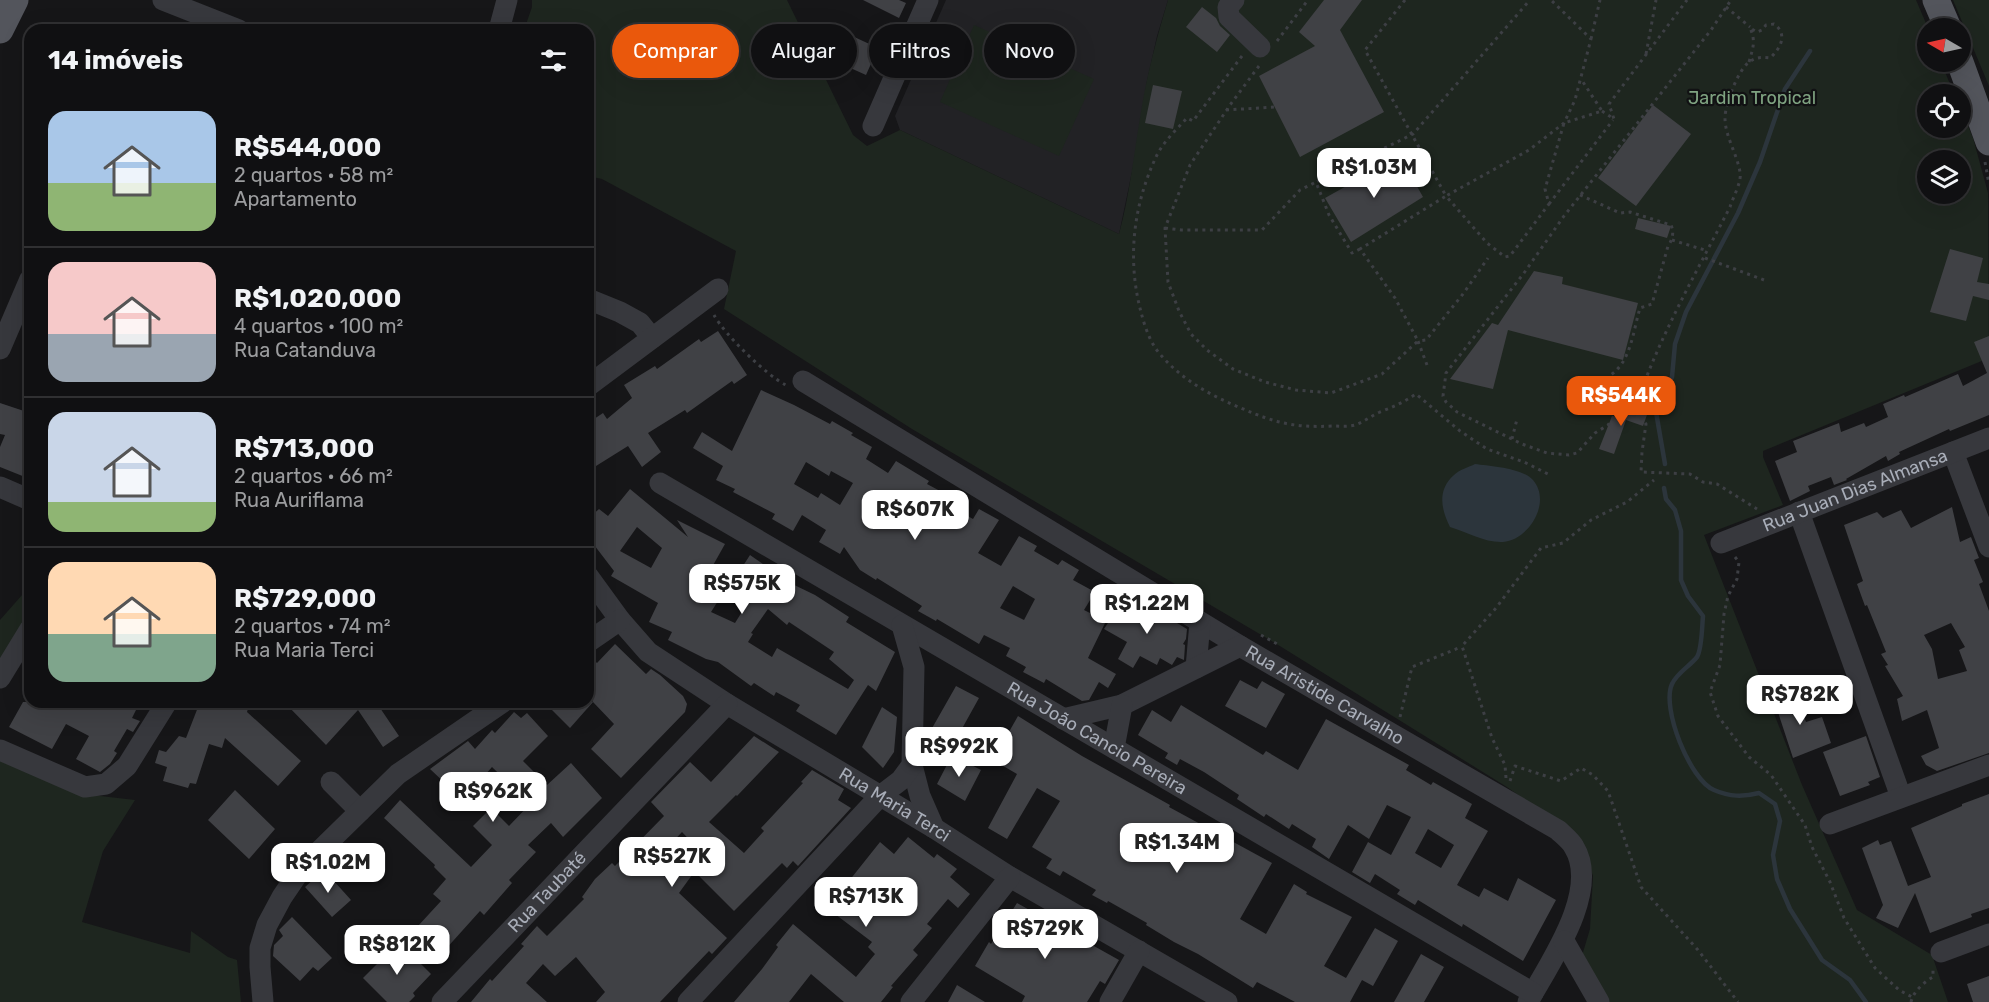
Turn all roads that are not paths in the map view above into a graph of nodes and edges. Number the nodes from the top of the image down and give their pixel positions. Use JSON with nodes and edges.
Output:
{"nodes":[{"id":1,"x":15,"y":0,"type":"edge"},
{"id":2,"x":163,"y":0,"type":"edge"},
{"id":3,"x":507,"y":0,"type":"edge"},
{"id":4,"x":928,"y":0,"type":"edge"},
{"id":5,"x":1234,"y":0,"type":"edge"},
{"id":6,"x":1936,"y":0,"type":"edge"},
{"id":7,"x":1944,"y":18,"type":"edge"},
{"id":8,"x":223,"y":24,"type":"edge"},
{"id":9,"x":501,"y":24,"type":"edge"},
{"id":10,"x":0,"y":30,"type":"edge"},
{"id":11,"x":1263,"y":48,"type":"road end"},
{"id":12,"x":1964,"y":72,"type":"edge"},
{"id":13,"x":873,"y":126,"type":"dead end"},
{"id":14,"x":1989,"y":141,"type":"edge"},
{"id":15,"x":24,"y":293,"type":"edge"},
{"id":16,"x":712,"y":294,"type":"road end"},
{"id":17,"x":594,"y":301,"type":"edge"},
{"id":18,"x":652,"y":338,"type":"junction"},
{"id":19,"x":0,"y":349,"type":"edge"},
{"id":20,"x":803,"y":381,"type":"road end"},
{"id":21,"x":594,"y":382,"type":"edge"},
{"id":22,"x":1989,"y":438,"type":"edge"},
{"id":23,"x":1953,"y":452,"type":"junction"},
{"id":24,"x":660,"y":483,"type":"dead end"},
{"id":25,"x":0,"y":487,"type":"edge"},
{"id":26,"x":24,"y":497,"type":"edge"},
{"id":27,"x":1798,"y":512,"type":"junction"},
{"id":28,"x":1721,"y":543,"type":"road end"},
{"id":29,"x":1989,"y":547,"type":"edge"},
{"id":30,"x":594,"y":584,"type":"edge"},
{"id":31,"x":620,"y":620,"type":"junction"},
{"id":32,"x":1200,"y":622,"type":"junction"},
{"id":33,"x":902,"y":625,"type":"junction"},
{"id":34,"x":594,"y":638,"type":"edge"},
{"id":35,"x":24,"y":639,"type":"edge"},
{"id":36,"x":938,"y":645,"type":"junction"},
{"id":37,"x":1240,"y":646,"type":"junction"},
{"id":38,"x":914,"y":667,"type":"junction"},
{"id":39,"x":1196,"y":668,"type":"junction"},
{"id":40,"x":0,"y":678,"type":"edge"},
{"id":41,"x":727,"y":704,"type":"junction"},
{"id":42,"x":1122,"y":705,"type":"junction"},
{"id":43,"x":163,"y":708,"type":"edge"},
{"id":44,"x":494,"y":708,"type":"edge"},
{"id":45,"x":1064,"y":719,"type":"junction"},
{"id":46,"x":1114,"y":748,"type":"junction"},
{"id":47,"x":0,"y":750,"type":"edge"},
{"id":48,"x":912,"y":765,"type":"junction"},
{"id":49,"x":1989,"y":765,"type":"edge"},
{"id":50,"x":331,"y":782,"type":"dead end"},
{"id":51,"x":880,"y":796,"type":"junction"},
{"id":52,"x":1902,"y":797,"type":"junction"},
{"id":53,"x":360,"y":811,"type":"junction"},
{"id":54,"x":1830,"y":824,"type":"dead end"},
{"id":55,"x":934,"y":828,"type":"junction"},
{"id":56,"x":1010,"y":877,"type":"junction"},
{"id":57,"x":1989,"y":934,"type":"edge"},
{"id":58,"x":1563,"y":941,"type":"junction"},
{"id":59,"x":1139,"y":951,"type":"junction"},
{"id":60,"x":1941,"y":952,"type":"road end"},
{"id":61,"x":1530,"y":998,"type":"edge"},
{"id":62,"x":263,"y":1002,"type":"edge"},
{"id":63,"x":442,"y":1002,"type":"edge"},
{"id":64,"x":688,"y":1002,"type":"edge"},
{"id":65,"x":911,"y":1002,"type":"edge"},
{"id":66,"x":1110,"y":1002,"type":"edge"},
{"id":67,"x":1227,"y":1002,"type":"edge"},
{"id":68,"x":1599,"y":1002,"type":"edge"}],
"edges":[{"from":1,"to":10,"type":"main road"},
{"from":2,"to":8,"type":"street"},
{"from":3,"to":9,"type":"street"},
{"from":4,"to":13,"type":"street"},
{"from":5,"to":11,"type":"street"},
{"from":6,"to":7,"type":"main road"},
{"from":12,"to":14,"type":"main road"},
{"from":15,"to":19,"type":"street"},
{"from":16,"to":18,"type":"street"},
{"from":17,"to":18,"type":"street"},
{"from":18,"to":21,"type":"street"},
{"from":20,"to":32,"type":"street","name":"Rua Aristide Carvalho"},
{"from":22,"to":23,"type":"street","name":"Rua Juan Dias Almansa"},
{"from":23,"to":27,"type":"street","name":"Rua Juan Dias Almansa"},
{"from":23,"to":29,"type":"street"},
{"from":24,"to":33,"type":"street","name":"Rua João Cancio Pereira"},
{"from":25,"to":26,"type":"street"},
{"from":27,"to":28,"type":"street","name":"Rua Juan Dias Almansa"},
{"from":27,"to":52,"type":"street"},
{"from":30,"to":31,"type":"street","name":"Rua Maria Terci"},
{"from":31,"to":34,"type":"street"},
{"from":31,"to":41,"type":"street","name":"Rua Maria Terci"},
{"from":32,"to":37,"type":"street","name":"Rua Aristide Carvalho"},
{"from":32,"to":39,"type":"street"},
{"from":33,"to":36,"type":"street","name":"Rua João Cancio Pereira"},
{"from":33,"to":38,"type":"street"},
{"from":35,"to":40,"type":"street"},
{"from":36,"to":38,"type":"street"},
{"from":36,"to":45,"type":"street","name":"Rua João Cancio Pereira"},
{"from":37,"to":39,"type":"street"},
{"from":37,"to":58,"type":"street","name":"Rua Aristide Carvalho"},
{"from":38,"to":48,"type":"street"},
{"from":39,"to":42,"type":"street"},
{"from":41,"to":51,"type":"street","name":"Rua Maria Terci"},
{"from":41,"to":63,"type":"street","name":"Rua Taubaté"},
{"from":42,"to":45,"type":"street"},
{"from":42,"to":46,"type":"street"},
{"from":43,"to":47,"type":"street"},
{"from":44,"to":53,"type":"street"},
{"from":45,"to":46,"type":"street","name":"Rua João Cancio Pereira"},
{"from":46,"to":61,"type":"street","name":"Rua João Cancio Pereira"},
{"from":48,"to":51,"type":"street"},
{"from":48,"to":55,"type":"street"},
{"from":49,"to":52,"type":"street"},
{"from":50,"to":53,"type":"street"},
{"from":51,"to":55,"type":"street","name":"Rua Maria Terci"},
{"from":51,"to":64,"type":"street"},
{"from":52,"to":54,"type":"street"},
{"from":53,"to":62,"type":"street"},
{"from":55,"to":56,"type":"street","name":"Rua Maria Terci"},
{"from":56,"to":59,"type":"street","name":"Rua Maria Terci"},
{"from":56,"to":65,"type":"street"},
{"from":57,"to":60,"type":"street"},
{"from":58,"to":61,"type":"street","name":"Rua Aristide Carvalho"},
{"from":58,"to":68,"type":"street"},
{"from":59,"to":66,"type":"street"},
{"from":59,"to":67,"type":"street","name":"Rua Maria Terci"}]}
